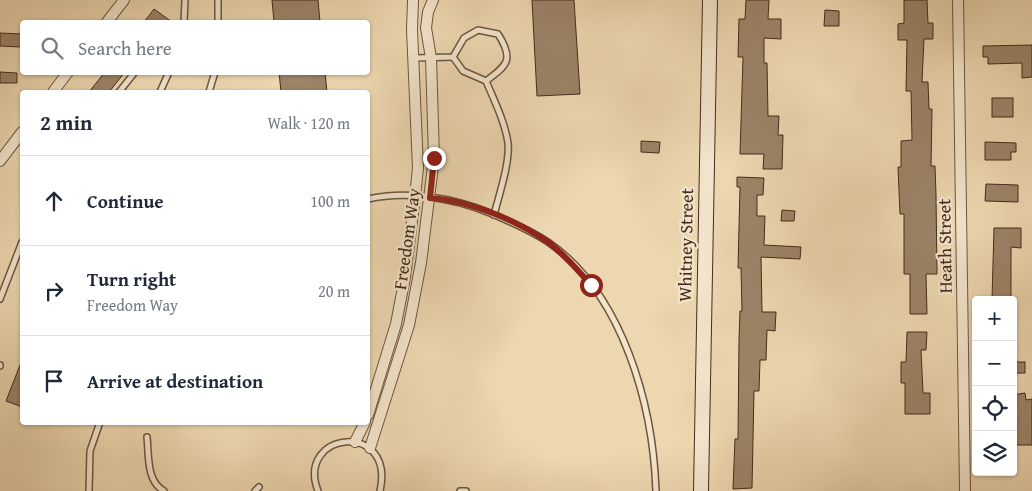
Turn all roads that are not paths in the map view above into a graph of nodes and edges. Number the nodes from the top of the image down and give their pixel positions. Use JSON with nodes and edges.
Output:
{"nodes":[{"id":1,"x":124,"y":0,"type":"edge"},
{"id":2,"x":185,"y":0,"type":"edge"},
{"id":3,"x":218,"y":0,"type":"edge"},
{"id":4,"x":413,"y":0,"type":"edge"},
{"id":5,"x":433,"y":0,"type":"edge"},
{"id":6,"x":710,"y":0,"type":"edge"},
{"id":7,"x":958,"y":0,"type":"edge"},
{"id":8,"x":109,"y":20,"type":"edge"},
{"id":9,"x":184,"y":20,"type":"edge"},
{"id":10,"x":218,"y":20,"type":"edge"},
{"id":11,"x":454,"y":57,"type":"junction"},
{"id":12,"x":415,"y":58,"type":"junction"},
{"id":13,"x":431,"y":58,"type":"junction"},
{"id":14,"x":66,"y":75,"type":"edge"},
{"id":15,"x":133,"y":75,"type":"edge"},
{"id":16,"x":168,"y":75,"type":"edge"},
{"id":17,"x":214,"y":75,"type":"edge"},
{"id":18,"x":486,"y":81,"type":"junction"},
{"id":19,"x":54,"y":90,"type":"edge"},
{"id":20,"x":121,"y":90,"type":"edge"},
{"id":21,"x":161,"y":90,"type":"edge"},
{"id":22,"x":210,"y":90,"type":"edge"},
{"id":23,"x":20,"y":135,"type":"edge"},
{"id":24,"x":0,"y":161,"type":"edge"},
{"id":25,"x":415,"y":197,"type":"junction"},
{"id":26,"x":370,"y":198,"type":"edge"},
{"id":27,"x":430,"y":198,"type":"junction"},
{"id":28,"x":494,"y":215,"type":"junction"},
{"id":29,"x":20,"y":247,"type":"edge"},
{"id":30,"x":0,"y":299,"type":"edge"},
{"id":31,"x":370,"y":408,"type":"edge"},
{"id":32,"x":99,"y":425,"type":"edge"},
{"id":33,"x":364,"y":425,"type":"edge"},
{"id":34,"x":146,"y":437,"type":"dead end"},
{"id":35,"x":355,"y":442,"type":"junction"},
{"id":36,"x":370,"y":448,"type":"junction"},
{"id":37,"x":89,"y":491,"type":"edge"},
{"id":38,"x":164,"y":491,"type":"edge"},
{"id":39,"x":318,"y":491,"type":"edge"},
{"id":40,"x":380,"y":491,"type":"edge"},
{"id":41,"x":460,"y":491,"type":"edge"},
{"id":42,"x":466,"y":491,"type":"edge"},
{"id":43,"x":656,"y":491,"type":"edge"},
{"id":44,"x":701,"y":491,"type":"edge"},
{"id":45,"x":964,"y":491,"type":"edge"}],
"edges":[{"from":1,"to":8,"type":"street"},
{"from":2,"to":9,"type":"lane"},
{"from":3,"to":10,"type":"lane"},
{"from":4,"to":12,"type":"street","name":"Freedom Way"},
{"from":5,"to":13,"type":"street","name":"Freedom Way"},
{"from":6,"to":44,"type":"street","name":"Whitney Street"},
{"from":7,"to":45,"type":"street","name":"Heath Street"},
{"from":11,"to":13,"type":"lane"},
{"from":11,"to":18,"type":"lane"},
{"from":11,"to":18,"type":"lane"},
{"from":12,"to":13,"type":"lane"},
{"from":12,"to":25,"type":"street","name":"Freedom Way"},
{"from":13,"to":27,"type":"street","name":"Freedom Way"},
{"from":14,"to":19,"type":"street"},
{"from":15,"to":20,"type":"lane"},
{"from":16,"to":21,"type":"lane"},
{"from":17,"to":22,"type":"lane"},
{"from":18,"to":28,"type":"lane"},
{"from":23,"to":24,"type":"street"},
{"from":25,"to":26,"type":"lane"},
{"from":25,"to":27,"type":"lane"},
{"from":25,"to":31,"type":"street","name":"Freedom Way"},
{"from":27,"to":28,"type":"lane"},
{"from":27,"to":36,"type":"street","name":"Freedom Way"},
{"from":28,"to":43,"type":"lane"},
{"from":29,"to":30,"type":"lane"},
{"from":32,"to":37,"type":"lane"},
{"from":33,"to":35,"type":"street"},
{"from":34,"to":38,"type":"lane"},
{"from":35,"to":36,"type":"lane"},
{"from":35,"to":39,"type":"lane"},
{"from":36,"to":40,"type":"lane"},
{"from":41,"to":42,"type":"lane"}]}
